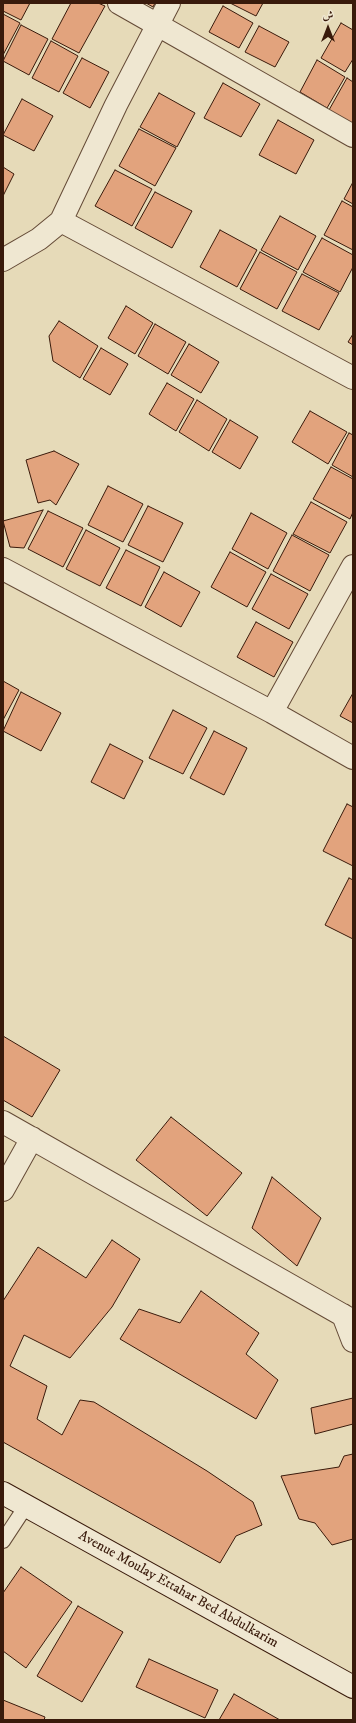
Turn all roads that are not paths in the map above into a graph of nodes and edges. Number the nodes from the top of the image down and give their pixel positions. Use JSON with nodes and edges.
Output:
{"nodes":[{"id":1,"x":119,"y":3,"type":"edge"},
{"id":2,"x":169,"y":3,"type":"edge"},
{"id":3,"x":157,"y":25,"type":"junction"},
{"id":4,"x":353,"y":136,"type":"edge"},
{"id":5,"x":61,"y":221,"type":"junction"},
{"id":6,"x":3,"y":260,"type":"edge"},
{"id":7,"x":353,"y":378,"type":"edge"},
{"id":8,"x":353,"y":566,"type":"edge"},
{"id":9,"x":3,"y":569,"type":"edge"},
{"id":10,"x":272,"y":712,"type":"junction"},
{"id":11,"x":353,"y":758,"type":"edge"},
{"id":12,"x":3,"y":1122,"type":"edge"},
{"id":13,"x":32,"y":1138,"type":"junction"},
{"id":14,"x":3,"y":1190,"type":"edge"},
{"id":15,"x":348,"y":1318,"type":"edge"},
{"id":16,"x":353,"y":1341,"type":"edge"},
{"id":17,"x":3,"y":1493,"type":"edge"},
{"id":18,"x":26,"y":1506,"type":"junction"},
{"id":19,"x":3,"y":1541,"type":"edge"},
{"id":20,"x":353,"y":1687,"type":"edge"}],
"edges":[{"from":1,"to":3,"type":"street"},
{"from":2,"to":3,"type":"street"},
{"from":3,"to":4,"type":"street"},
{"from":3,"to":5,"type":"street"},
{"from":5,"to":6,"type":"street"},
{"from":5,"to":7,"type":"street"},
{"from":8,"to":10,"type":"street"},
{"from":9,"to":10,"type":"street"},
{"from":10,"to":11,"type":"street"},
{"from":12,"to":13,"type":"street"},
{"from":13,"to":14,"type":"street"},
{"from":13,"to":15,"type":"street"},
{"from":15,"to":16,"type":"street"},
{"from":17,"to":18,"type":"street","name":"Avenue Moulay Ettahar Bed Abdulkarim"},
{"from":18,"to":19,"type":"lane"},
{"from":18,"to":20,"type":"street","name":"Avenue Moulay Ettahar Bed Abdulkarim"}]}
